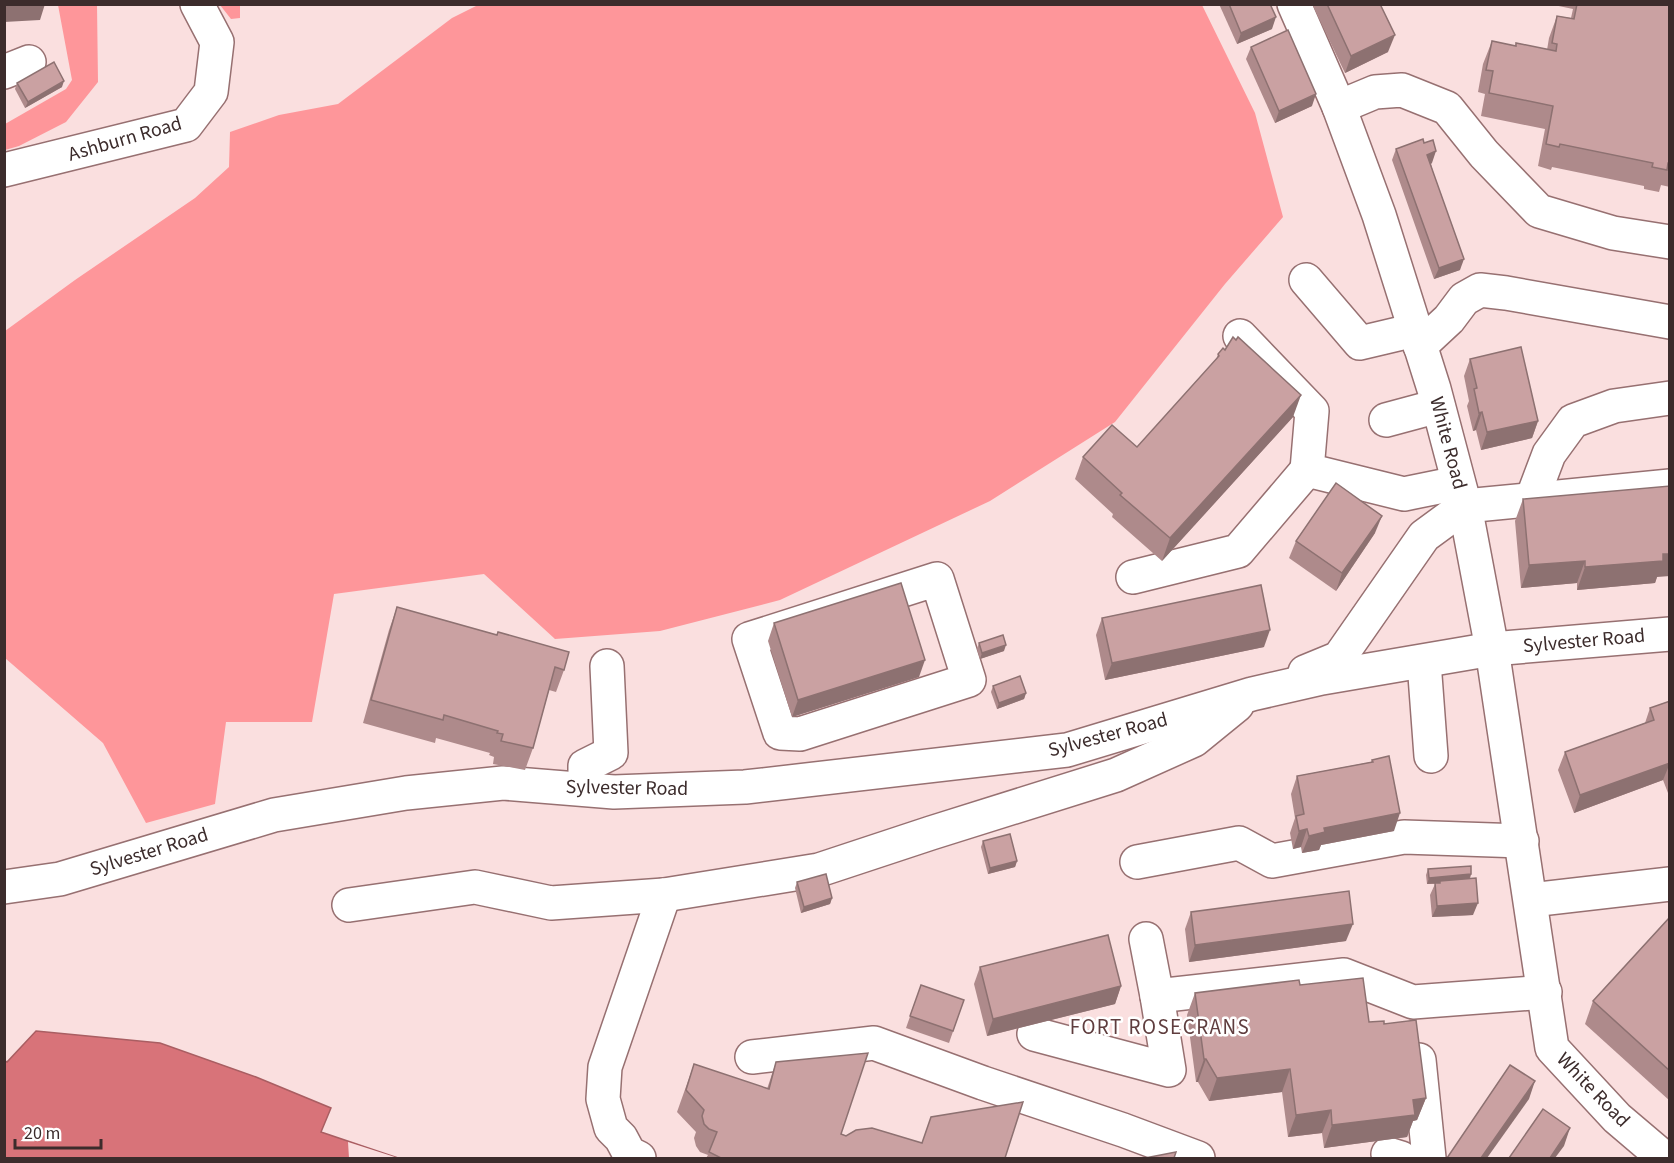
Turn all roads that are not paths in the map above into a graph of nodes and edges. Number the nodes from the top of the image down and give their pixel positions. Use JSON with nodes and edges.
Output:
{"nodes":[{"id":1,"x":197,"y":4,"type":"edge"},
{"id":2,"x":1294,"y":4,"type":"edge"},
{"id":3,"x":1339,"y":107,"type":"junction"},
{"id":4,"x":4,"y":170,"type":"edge"},
{"id":5,"x":1670,"y":242,"type":"edge"},
{"id":6,"x":1306,"y":280,"type":"dead end"},
{"id":7,"x":1670,"y":322,"type":"edge"},
{"id":8,"x":1240,"y":336,"type":"edge"},
{"id":9,"x":1418,"y":338,"type":"junction"},
{"id":10,"x":1670,"y":398,"type":"edge"},
{"id":11,"x":1438,"y":406,"type":"junction"},
{"id":12,"x":1386,"y":420,"type":"dead end"},
{"id":13,"x":1307,"y":470,"type":"junction"},
{"id":14,"x":1670,"y":486,"type":"edge"},
{"id":15,"x":1461,"y":494,"type":"junction"},
{"id":16,"x":1532,"y":499,"type":"junction"},
{"id":17,"x":1133,"y":577,"type":"dead end"},
{"id":18,"x":1670,"y":634,"type":"edge"},
{"id":19,"x":1492,"y":649,"type":"junction"},
{"id":20,"x":1424,"y":662,"type":"junction"},
{"id":21,"x":608,"y":666,"type":"dead end"},
{"id":22,"x":1251,"y":694,"type":"junction"},
{"id":23,"x":800,"y":734,"type":"junction"},
{"id":24,"x":1431,"y":756,"type":"dead end"},
{"id":25,"x":810,"y":779,"type":"junction"},
{"id":26,"x":585,"y":789,"type":"junction"},
{"id":27,"x":1522,"y":841,"type":"junction"},
{"id":28,"x":1137,"y":862,"type":"dead end"},
{"id":29,"x":1670,"y":884,"type":"edge"},
{"id":30,"x":4,"y":888,"type":"edge"},
{"id":31,"x":664,"y":895,"type":"junction"},
{"id":32,"x":1532,"y":900,"type":"junction"},
{"id":33,"x":349,"y":905,"type":"dead end"},
{"id":34,"x":1146,"y":939,"type":"dead end"},
{"id":35,"x":1545,"y":992,"type":"junction"},
{"id":36,"x":1157,"y":996,"type":"junction"},
{"id":37,"x":1413,"y":1002,"type":"junction"},
{"id":38,"x":1034,"y":1034,"type":"dead end"},
{"id":39,"x":752,"y":1058,"type":"dead end"},
{"id":40,"x":639,"y":1158,"type":"edge"},
{"id":41,"x":1198,"y":1158,"type":"edge"},
{"id":42,"x":1429,"y":1158,"type":"edge"},
{"id":43,"x":1664,"y":1158,"type":"edge"}],
"edges":[{"from":1,"to":4,"type":"street","name":"Ashburn Road"},
{"from":2,"to":3,"type":"street","name":"White Road"},
{"from":3,"to":5,"type":"street"},
{"from":3,"to":9,"type":"street","name":"White Road"},
{"from":6,"to":9,"type":"street"},
{"from":7,"to":9,"type":"street"},
{"from":8,"to":13,"type":"street"},
{"from":9,"to":11,"type":"street","name":"White Road"},
{"from":10,"to":16,"type":"street"},
{"from":11,"to":12,"type":"street"},
{"from":11,"to":15,"type":"street","name":"White Road"},
{"from":13,"to":15,"type":"street"},
{"from":13,"to":17,"type":"street"},
{"from":14,"to":16,"type":"street"},
{"from":15,"to":16,"type":"street"},
{"from":15,"to":19,"type":"street","name":"White Road"},
{"from":15,"to":22,"type":"street","name":"Sylvester Road"},
{"from":18,"to":19,"type":"street","name":"Sylvester Road"},
{"from":19,"to":20,"type":"street","name":"Sylvester Road"},
{"from":19,"to":27,"type":"street","name":"White Road"},
{"from":20,"to":22,"type":"street","name":"Sylvester Road"},
{"from":20,"to":24,"type":"street"},
{"from":21,"to":26,"type":"street"},
{"from":22,"to":25,"type":"street","name":"Sylvester Road"},
{"from":22,"to":31,"type":"street"},
{"from":23,"to":23,"type":"street"},
{"from":23,"to":25,"type":"street"},
{"from":25,"to":26,"type":"street","name":"Sylvester Road"},
{"from":26,"to":30,"type":"street","name":"Sylvester Road"},
{"from":27,"to":28,"type":"street"},
{"from":27,"to":32,"type":"street","name":"White Road"},
{"from":29,"to":32,"type":"street"},
{"from":31,"to":33,"type":"street"},
{"from":31,"to":40,"type":"street"},
{"from":32,"to":35,"type":"street","name":"White Road"},
{"from":34,"to":36,"type":"street"},
{"from":35,"to":37,"type":"street"},
{"from":35,"to":43,"type":"street","name":"White Road"},
{"from":36,"to":37,"type":"street"},
{"from":36,"to":38,"type":"street"},
{"from":37,"to":42,"type":"street"},
{"from":39,"to":41,"type":"street"}]}
